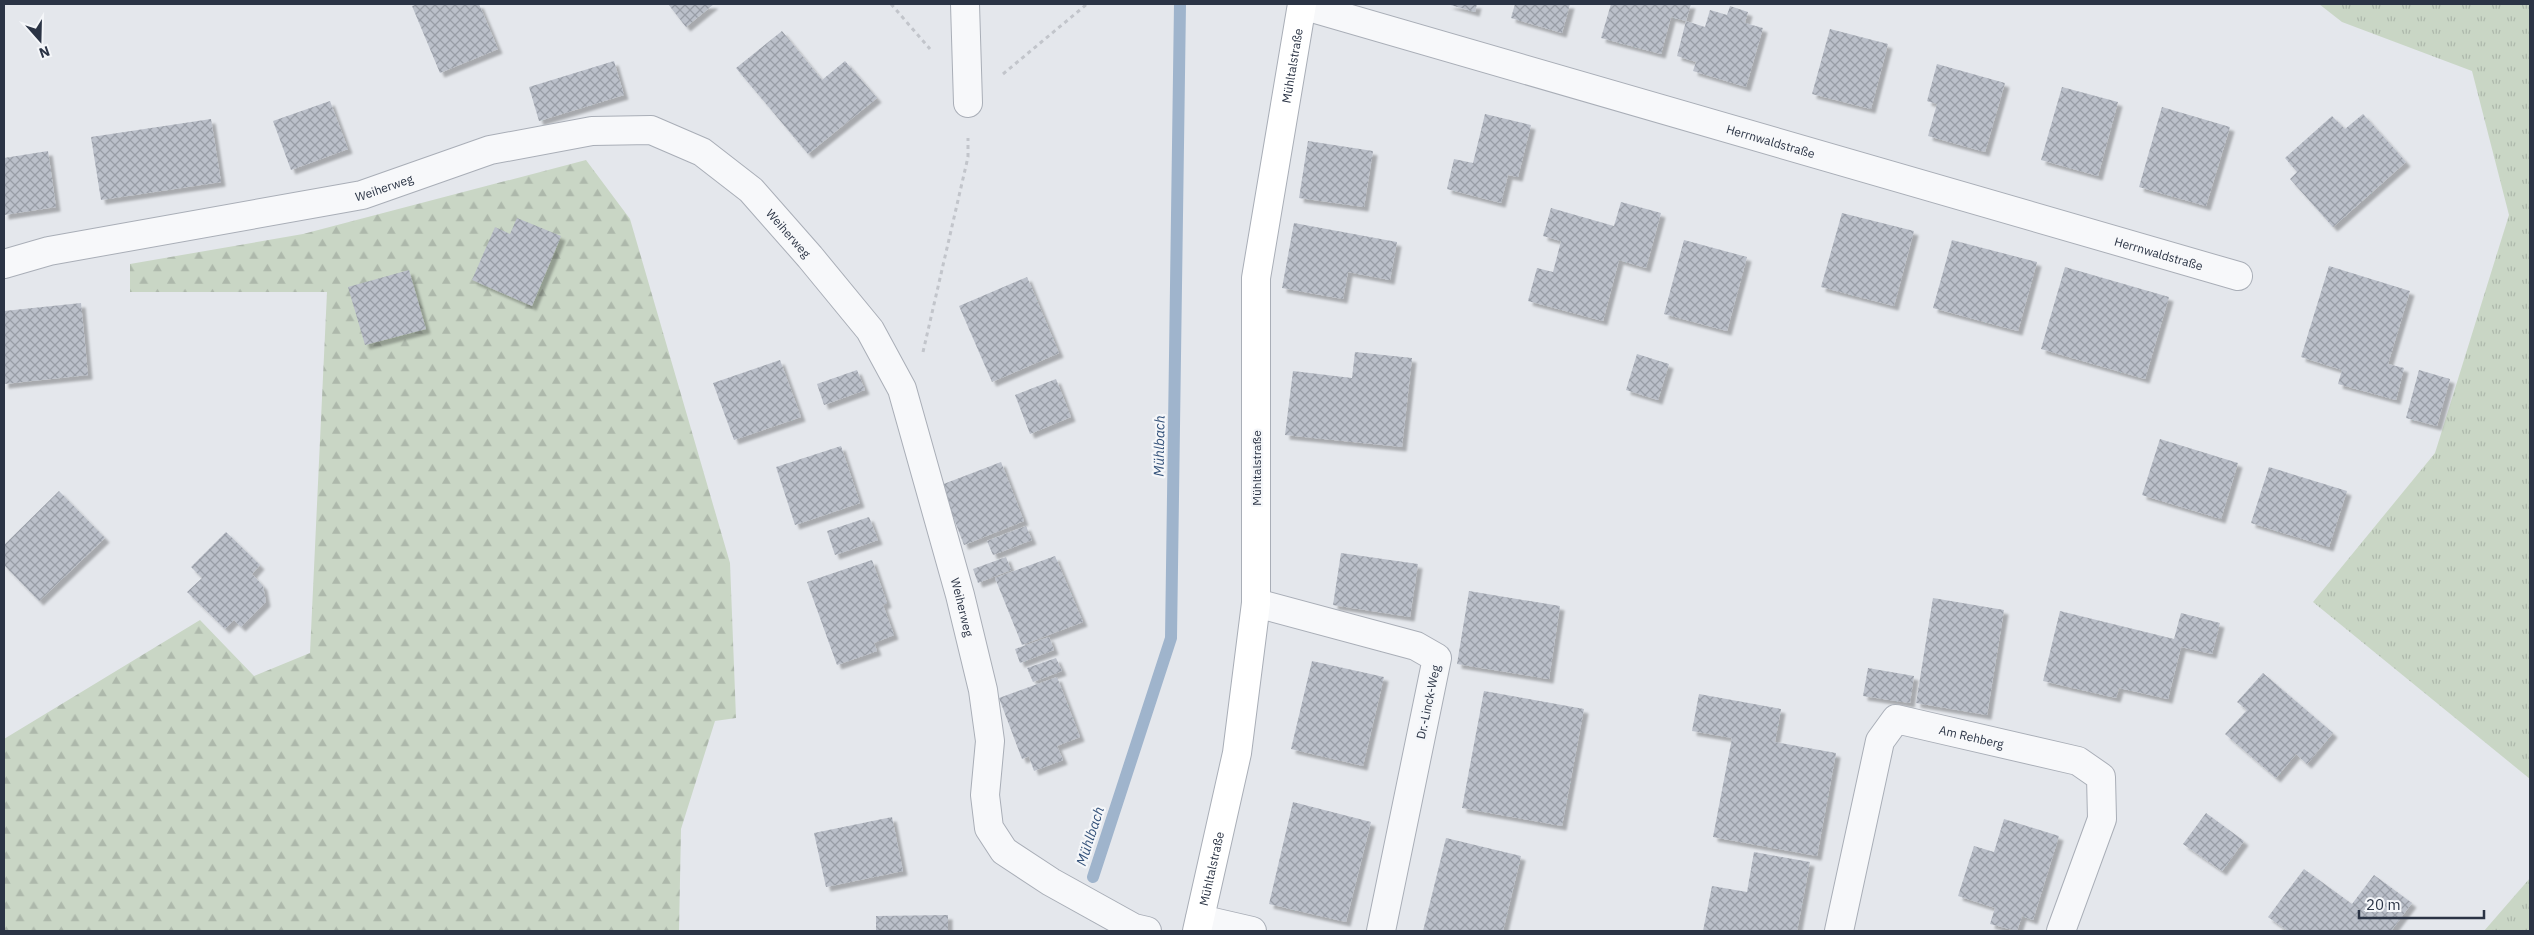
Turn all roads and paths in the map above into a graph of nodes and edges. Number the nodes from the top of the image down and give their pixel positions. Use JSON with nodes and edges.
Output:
{"nodes":[{"id":1,"x":891,"y":4,"type":"edge"},
{"id":2,"x":965,"y":4,"type":"edge"},
{"id":3,"x":1087,"y":4,"type":"edge"},
{"id":4,"x":1302,"y":5,"type":"edge"},
{"id":5,"x":932,"y":52,"type":"dead end"},
{"id":6,"x":968,"y":102,"type":"junction"},
{"id":7,"x":4,"y":264,"type":"edge"},
{"id":8,"x":2238,"y":276,"type":"dead end"},
{"id":9,"x":902,"y":389,"type":"junction"},
{"id":10,"x":1256,"y":603,"type":"junction"},
{"id":11,"x":1198,"y":925,"type":"edge"},
{"id":12,"x":1147,"y":931,"type":"edge"},
{"id":13,"x":1252,"y":931,"type":"edge"},
{"id":14,"x":1381,"y":931,"type":"edge"},
{"id":15,"x":1839,"y":931,"type":"edge"},
{"id":16,"x":2061,"y":931,"type":"edge"}],
"edges":[{"from":1,"to":5,"type":"path"},
{"from":2,"to":6,"type":"street"},
{"from":3,"to":6,"type":"path"},
{"from":4,"to":8,"type":"street","name":"Herrnwaldstraße"},
{"from":4,"to":10,"type":"main road","name":"Mühltalstraße"},
{"from":6,"to":9,"type":"path"},
{"from":7,"to":9,"type":"street","name":"Weiherweg"},
{"from":9,"to":12,"type":"street","name":"Weiherweg"},
{"from":10,"to":11,"type":"main road","name":"Mühltalstraße"},
{"from":10,"to":14,"type":"street","name":"Dr.-Linck-Weg"},
{"from":11,"to":13,"type":"street"},
{"from":15,"to":16,"type":"street","name":"Am Rehberg"}]}
